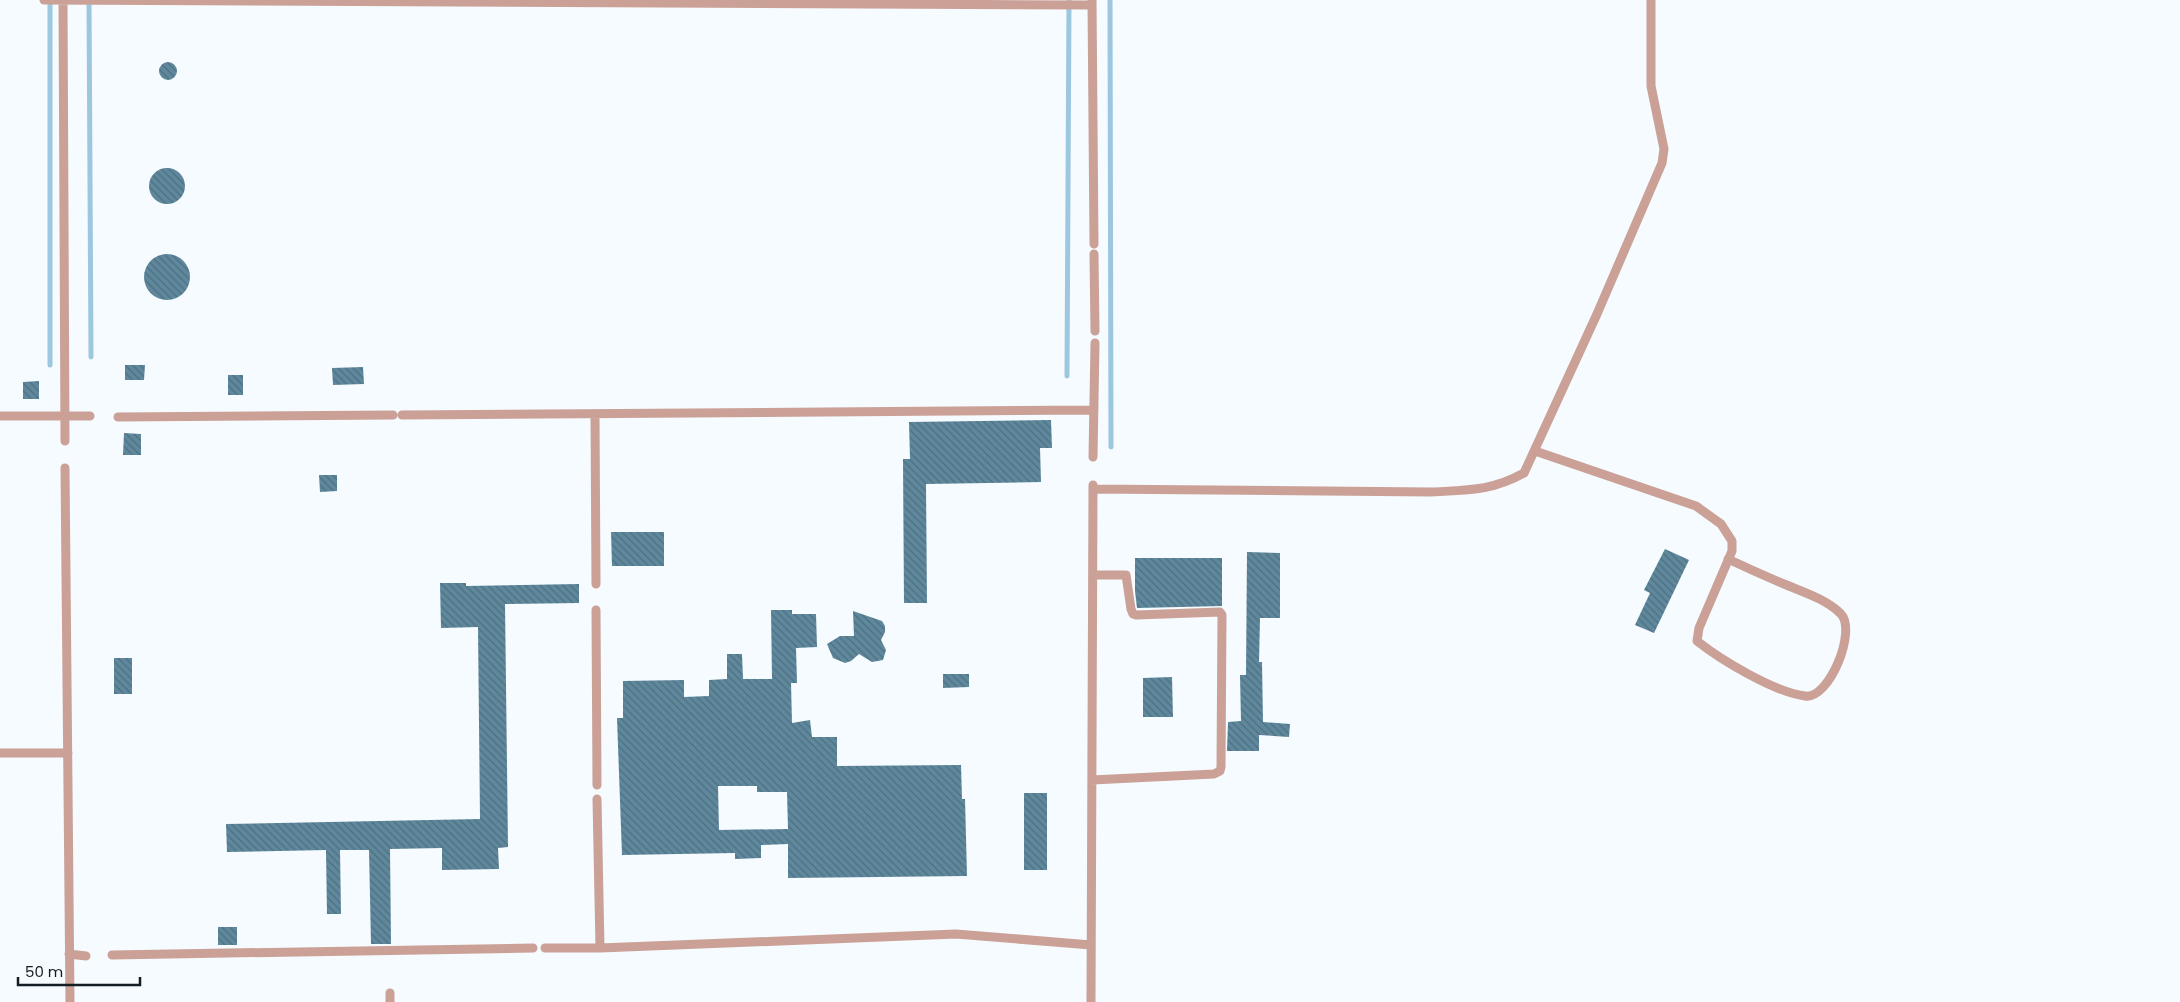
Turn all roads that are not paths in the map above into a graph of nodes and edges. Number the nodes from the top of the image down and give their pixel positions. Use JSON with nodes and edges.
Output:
{"nodes":[{"id":1,"x":44,"y":0,"type":"edge"},
{"id":2,"x":64,"y":0,"type":"edge"},
{"id":3,"x":1651,"y":0,"type":"edge"},
{"id":4,"x":1092,"y":3,"type":"edge"},
{"id":5,"x":1095,"y":331,"type":"dead end"},
{"id":6,"x":1095,"y":343,"type":"dead end"},
{"id":7,"x":1094,"y":410,"type":"junction"},
{"id":8,"x":595,"y":414,"type":"junction"},
{"id":9,"x":0,"y":416,"type":"edge"},
{"id":10,"x":65,"y":416,"type":"junction"},
{"id":11,"x":90,"y":416,"type":"dead end"},
{"id":12,"x":118,"y":418,"type":"dead end"},
{"id":13,"x":65,"y":441,"type":"dead end"},
{"id":14,"x":1535,"y":451,"type":"junction"},
{"id":15,"x":1093,"y":457,"type":"dead end"},
{"id":16,"x":65,"y":468,"type":"dead end"},
{"id":17,"x":1728,"y":559,"type":"junction"},
{"id":18,"x":1093,"y":575,"type":"junction"},
{"id":19,"x":596,"y":584,"type":"dead end"},
{"id":20,"x":596,"y":610,"type":"dead end"},
{"id":21,"x":0,"y":753,"type":"edge"},
{"id":22,"x":68,"y":753,"type":"junction"},
{"id":23,"x":1092,"y":780,"type":"junction"},
{"id":24,"x":597,"y":785,"type":"dead end"},
{"id":25,"x":597,"y":799,"type":"dead end"},
{"id":26,"x":1091,"y":944,"type":"junction"},
{"id":27,"x":533,"y":948,"type":"dead end"},
{"id":28,"x":545,"y":948,"type":"dead end"},
{"id":29,"x":600,"y":948,"type":"junction"},
{"id":30,"x":70,"y":954,"type":"junction"},
{"id":31,"x":112,"y":954,"type":"dead end"},
{"id":32,"x":86,"y":956,"type":"dead end"},
{"id":33,"x":70,"y":1002,"type":"edge"},
{"id":34,"x":1091,"y":1002,"type":"edge"}],
"edges":[{"from":1,"to":2,"type":"lane"},
{"from":2,"to":4,"type":"lane"},
{"from":2,"to":10,"type":"lane"},
{"from":3,"to":14,"type":"lane"},
{"from":4,"to":5,"type":"lane"},
{"from":6,"to":7,"type":"lane"},
{"from":7,"to":8,"type":"lane"},
{"from":7,"to":15,"type":"lane"},
{"from":8,"to":12,"type":"lane"},
{"from":8,"to":19,"type":"lane"},
{"from":9,"to":10,"type":"lane"},
{"from":10,"to":11,"type":"lane"},
{"from":10,"to":13,"type":"lane"},
{"from":14,"to":17,"type":"lane"},
{"from":14,"to":18,"type":"lane"},
{"from":16,"to":22,"type":"lane"},
{"from":17,"to":17,"type":"lane"},
{"from":18,"to":23,"type":"lane"},
{"from":18,"to":23,"type":"lane"},
{"from":20,"to":24,"type":"lane"},
{"from":21,"to":22,"type":"lane"},
{"from":22,"to":30,"type":"lane"},
{"from":23,"to":26,"type":"lane"},
{"from":25,"to":29,"type":"lane"},
{"from":26,"to":29,"type":"lane"},
{"from":26,"to":34,"type":"lane"},
{"from":27,"to":31,"type":"lane"},
{"from":28,"to":29,"type":"lane"},
{"from":30,"to":32,"type":"lane"},
{"from":30,"to":33,"type":"lane"}]}
